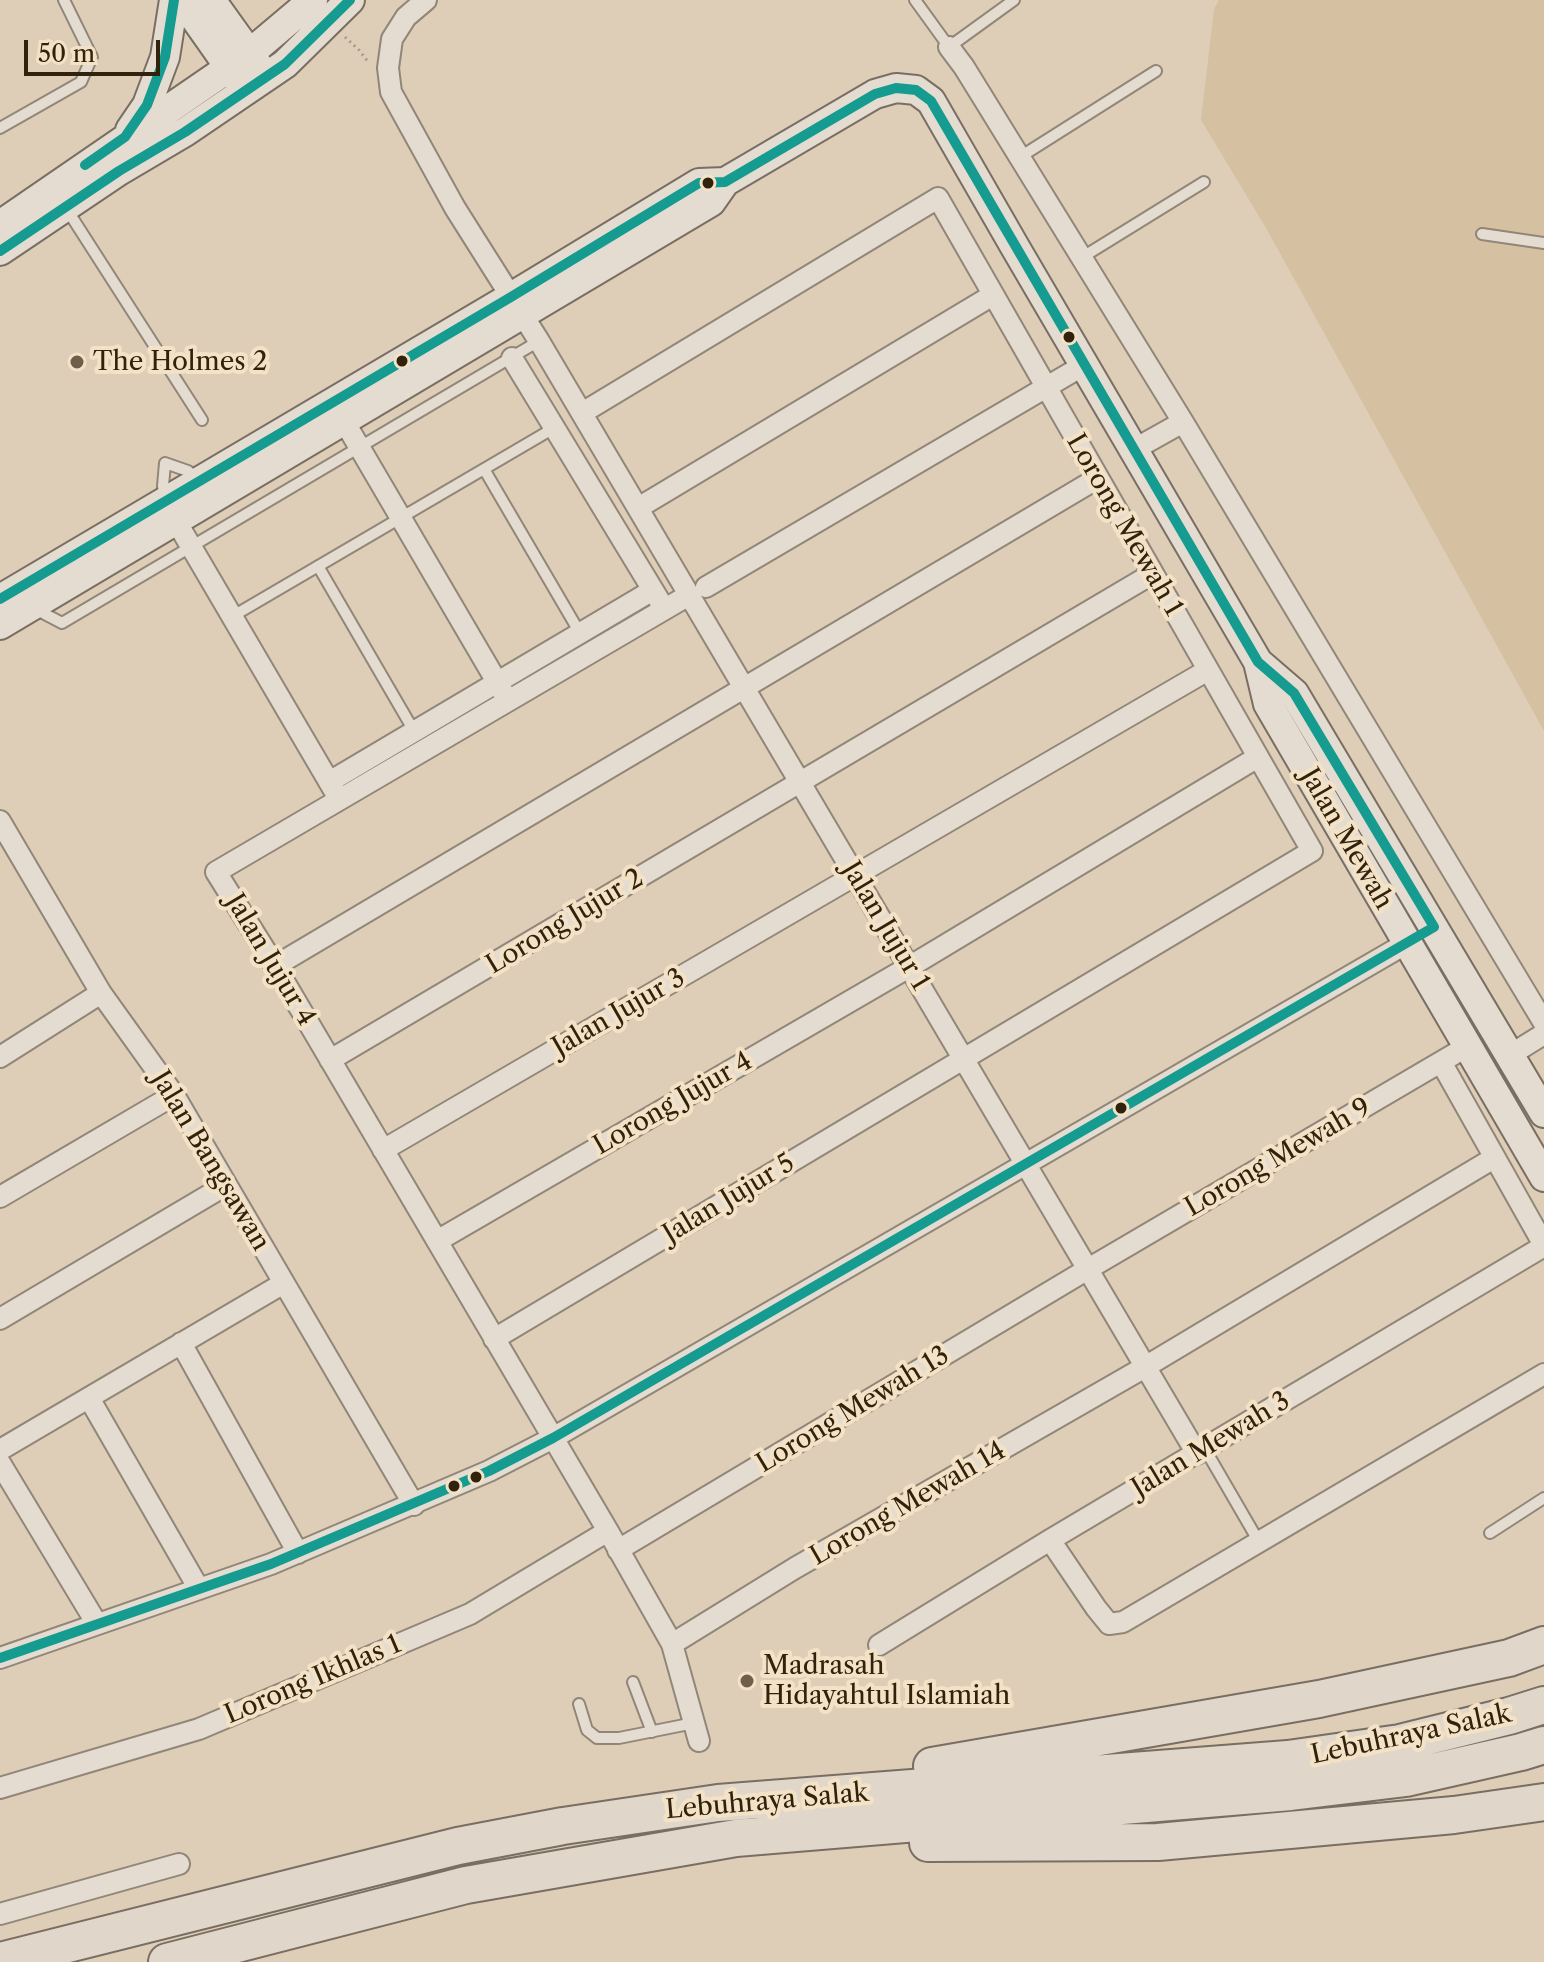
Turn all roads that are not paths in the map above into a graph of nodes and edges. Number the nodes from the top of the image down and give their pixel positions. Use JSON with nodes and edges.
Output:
{"nodes":[{"id":1,"x":64,"y":0,"type":"edge"},
{"id":2,"x":174,"y":0,"type":"edge"},
{"id":3,"x":182,"y":0,"type":"edge"},
{"id":4,"x":211,"y":0,"type":"edge"},
{"id":5,"x":350,"y":0,"type":"edge"},
{"id":6,"x":426,"y":0,"type":"edge"},
{"id":7,"x":915,"y":0,"type":"edge"},
{"id":8,"x":1014,"y":0,"type":"edge"},
{"id":9,"x":321,"y":11,"type":"edge"},
{"id":10,"x":949,"y":47,"type":"junction"},
{"id":11,"x":239,"y":60,"type":"junction"},
{"id":12,"x":1156,"y":71,"type":"dead end"},
{"id":13,"x":256,"y":84,"type":"junction"},
{"id":14,"x":0,"y":128,"type":"edge"},
{"id":15,"x":125,"y":137,"type":"junction"},
{"id":16,"x":1020,"y":157,"type":"junction"},
{"id":17,"x":1204,"y":182,"type":"dead end"},
{"id":18,"x":65,"y":207,"type":"junction"},
{"id":19,"x":0,"y":225,"type":"edge"},
{"id":20,"x":1482,"y":234,"type":"dead end"},
{"id":21,"x":1544,"y":243,"type":"edge"},
{"id":22,"x":0,"y":251,"type":"edge"},
{"id":23,"x":1081,"y":258,"type":"junction"},
{"id":24,"x":993,"y":295,"type":"junction"},
{"id":25,"x":517,"y":306,"type":"junction"},
{"id":26,"x":539,"y":341,"type":"junction"},
{"id":27,"x":512,"y":358,"type":"junction"},
{"id":28,"x":1084,"y":365,"type":"junction"},
{"id":29,"x":1046,"y":388,"type":"junction"},
{"id":30,"x":582,"y":413,"type":"junction"},
{"id":31,"x":202,"y":420,"type":"dead end"},
{"id":32,"x":344,"y":421,"type":"junction"},
{"id":33,"x":1183,"y":422,"type":"junction"},
{"id":34,"x":554,"y":428,"type":"junction"},
{"id":35,"x":359,"y":447,"type":"junction"},
{"id":36,"x":1133,"y":450,"type":"junction"},
{"id":37,"x":484,"y":469,"type":"junction"},
{"id":38,"x":1098,"y":478,"type":"junction"},
{"id":39,"x":638,"y":508,"type":"junction"},
{"id":40,"x":171,"y":511,"type":"junction"},
{"id":41,"x":401,"y":518,"type":"junction"},
{"id":42,"x":191,"y":546,"type":"junction"},
{"id":43,"x":318,"y":566,"type":"junction"},
{"id":44,"x":1152,"y":574,"type":"junction"},
{"id":45,"x":653,"y":590,"type":"junction"},
{"id":46,"x":697,"y":591,"type":"junction"},
{"id":47,"x":0,"y":599,"type":"edge"},
{"id":48,"x":34,"y":604,"type":"junction"},
{"id":49,"x":665,"y":609,"type":"junction"},
{"id":50,"x":233,"y":616,"type":"junction"},
{"id":51,"x":0,"y":625,"type":"edge"},
{"id":52,"x":580,"y":633,"type":"junction"},
{"id":53,"x":1258,"y":662,"type":"junction"},
{"id":54,"x":1208,"y":670,"type":"junction"},
{"id":55,"x":497,"y":682,"type":"junction"},
{"id":56,"x":744,"y":687,"type":"junction"},
{"id":57,"x":508,"y":701,"type":"junction"},
{"id":58,"x":414,"y":731,"type":"junction"},
{"id":59,"x":1258,"y":757,"type":"junction"},
{"id":60,"x":800,"y":783,"type":"junction"},
{"id":61,"x":334,"y":791,"type":"junction"},
{"id":62,"x":0,"y":821,"type":"edge"},
{"id":63,"x":1312,"y":851,"type":"joint"},
{"id":64,"x":855,"y":875,"type":"junction"},
{"id":65,"x":1434,"y":927,"type":"junction"},
{"id":66,"x":1407,"y":943,"type":"junction"},
{"id":67,"x":275,"y":966,"type":"junction"},
{"id":68,"x":909,"y":967,"type":"junction"},
{"id":69,"x":101,"y":993,"type":"junction"},
{"id":70,"x":1544,"y":1023,"type":"edge"},
{"id":71,"x":1544,"y":1034,"type":"edge"},
{"id":72,"x":1468,"y":1046,"type":"junction"},
{"id":73,"x":1510,"y":1055,"type":"junction"},
{"id":74,"x":0,"y":1057,"type":"edge"},
{"id":75,"x":963,"y":1059,"type":"junction"},
{"id":76,"x":330,"y":1060,"type":"junction"},
{"id":77,"x":1441,"y":1062,"type":"junction"},
{"id":78,"x":174,"y":1095,"type":"junction"},
{"id":79,"x":1544,"y":1113,"type":"edge"},
{"id":80,"x":383,"y":1150,"type":"junction"},
{"id":81,"x":1494,"y":1158,"type":"junction"},
{"id":82,"x":1026,"y":1164,"type":"junction"},
{"id":83,"x":1544,"y":1177,"type":"edge"},
{"id":84,"x":226,"y":1185,"type":"junction"},
{"id":85,"x":0,"y":1197,"type":"edge"},
{"id":86,"x":437,"y":1241,"type":"junction"},
{"id":87,"x":1544,"y":1245,"type":"edge"},
{"id":88,"x":1088,"y":1269,"type":"junction"},
{"id":89,"x":284,"y":1283,"type":"junction"},
{"id":90,"x":0,"y":1319,"type":"edge"},
{"id":91,"x":494,"y":1339,"type":"junction"},
{"id":92,"x":181,"y":1343,"type":"junction"},
{"id":93,"x":1145,"y":1367,"type":"junction"},
{"id":94,"x":1544,"y":1374,"type":"edge"},
{"id":95,"x":89,"y":1398,"type":"junction"},
{"id":96,"x":553,"y":1438,"type":"junction"},
{"id":97,"x":0,"y":1450,"type":"edge"},
{"id":98,"x":1201,"y":1452,"type":"junction"},
{"id":99,"x":0,"y":1463,"type":"edge"},
{"id":100,"x":1544,"y":1498,"type":"edge"},
{"id":101,"x":414,"y":1505,"type":"junction"},
{"id":102,"x":608,"y":1531,"type":"junction"},
{"id":103,"x":1490,"y":1533,"type":"dead end"},
{"id":104,"x":1050,"y":1540,"type":"junction"},
{"id":105,"x":1259,"y":1542,"type":"junction"},
{"id":106,"x":618,"y":1550,"type":"junction"},
{"id":107,"x":298,"y":1553,"type":"junction"},
{"id":108,"x":199,"y":1589,"type":"junction"},
{"id":109,"x":97,"y":1624,"type":"junction"},
{"id":110,"x":1544,"y":1636,"type":"edge"},
{"id":111,"x":672,"y":1644,"type":"junction"},
{"id":112,"x":879,"y":1645,"type":"dead end"},
{"id":113,"x":1544,"y":1645,"type":"edge"},
{"id":114,"x":0,"y":1658,"type":"edge"},
{"id":115,"x":1509,"y":1658,"type":"junction"},
{"id":116,"x":633,"y":1682,"type":"dead end"},
{"id":117,"x":579,"y":1704,"type":"dead end"},
{"id":118,"x":1544,"y":1705,"type":"edge"},
{"id":119,"x":652,"y":1732,"type":"junction"},
{"id":120,"x":697,"y":1732,"type":"joint"},
{"id":121,"x":1544,"y":1745,"type":"edge"},
{"id":122,"x":0,"y":1788,"type":"edge"},
{"id":123,"x":1544,"y":1802,"type":"edge"},
{"id":124,"x":718,"y":1803,"type":"junction"},
{"id":125,"x":736,"y":1838,"type":"junction"},
{"id":126,"x":179,"y":1864,"type":"dead end"},
{"id":127,"x":0,"y":1914,"type":"edge"},
{"id":128,"x":0,"y":1961,"type":"edge"},
{"id":129,"x":167,"y":1962,"type":"edge"}],
"edges":[{"from":1,"to":14,"type":"lane"},
{"from":2,"to":15,"type":"street"},
{"from":3,"to":11,"type":"street"},
{"from":4,"to":11,"type":"street"},
{"from":5,"to":9,"type":"street"},
{"from":6,"to":25,"type":"street","name":"Jalan Jujur 1"},
{"from":7,"to":10,"type":"lane"},
{"from":8,"to":10,"type":"lane"},
{"from":9,"to":11,"type":"street"},
{"from":9,"to":13,"type":"street"},
{"from":10,"to":16,"type":"street"},
{"from":11,"to":13,"type":"street"},
{"from":11,"to":15,"type":"street"},
{"from":12,"to":16,"type":"lane"},
{"from":13,"to":18,"type":"street"},
{"from":15,"to":19,"type":"street"},
{"from":16,"to":23,"type":"street"},
{"from":17,"to":23,"type":"lane"},
{"from":18,"to":22,"type":"street"},
{"from":18,"to":31,"type":"lane"},
{"from":20,"to":21,"type":"lane"},
{"from":23,"to":33,"type":"street"},
{"from":24,"to":29,"type":"street","name":"Lorong Mewah 1"},
{"from":24,"to":30,"type":"street","name":"Lorong Mewah 1"},
{"from":24,"to":39,"type":"street"},
{"from":25,"to":26,"type":"street","name":"Jalan Jujur 1"},
{"from":25,"to":28,"type":"street","name":"Jalan Mewah"},
{"from":25,"to":32,"type":"street"},
{"from":25,"to":40,"type":"street"},
{"from":26,"to":27,"type":"lane"},
{"from":26,"to":30,"type":"street","name":"Jalan Jujur 1"},
{"from":27,"to":34,"type":"street"},
{"from":27,"to":35,"type":"lane"},
{"from":28,"to":29,"type":"street","name":"Jalan Jujur 4"},
{"from":28,"to":36,"type":"street","name":"Jalan Mewah"},
{"from":29,"to":38,"type":"street","name":"Lorong Mewah 1"},
{"from":29,"to":46,"type":"street","name":"Jalan Jujur 4"},
{"from":30,"to":39,"type":"street","name":"Jalan Jujur 1"},
{"from":32,"to":35,"type":"street"},
{"from":32,"to":40,"type":"street"},
{"from":33,"to":36,"type":"street"},
{"from":33,"to":70,"type":"street"},
{"from":34,"to":37,"type":"lane"},
{"from":34,"to":45,"type":"street"},
{"from":35,"to":41,"type":"street"},
{"from":35,"to":42,"type":"lane"},
{"from":36,"to":53,"type":"street","name":"Jalan Mewah"},
{"from":37,"to":41,"type":"lane"},
{"from":37,"to":52,"type":"lane"},
{"from":38,"to":44,"type":"street","name":"Lorong Mewah 1"},
{"from":38,"to":56,"type":"street"},
{"from":39,"to":46,"type":"street","name":"Jalan Jujur 1"},
{"from":40,"to":42,"type":"street"},
{"from":40,"to":47,"type":"street"},
{"from":40,"to":48,"type":"street"},
{"from":41,"to":43,"type":"lane"},
{"from":41,"to":55,"type":"street"},
{"from":42,"to":48,"type":"lane"},
{"from":42,"to":50,"type":"street"},
{"from":43,"to":50,"type":"lane"},
{"from":43,"to":58,"type":"lane"},
{"from":44,"to":54,"type":"street","name":"Lorong Mewah 1"},
{"from":44,"to":60,"type":"street","name":"Lorong Jujur 2"},
{"from":45,"to":49,"type":"street"},
{"from":45,"to":52,"type":"street"},
{"from":46,"to":49,"type":"street","name":"Jalan Jujur 4"},
{"from":46,"to":56,"type":"street","name":"Jalan Jujur 1"},
{"from":48,"to":51,"type":"street"},
{"from":49,"to":57,"type":"street","name":"Jalan Jujur 4"},
{"from":50,"to":61,"type":"street"},
{"from":52,"to":55,"type":"street"},
{"from":53,"to":65,"type":"street","name":"Jalan Mewah"},
{"from":53,"to":66,"type":"street","name":"Jalan Mewah"},
{"from":54,"to":59,"type":"street","name":"Lorong Mewah 1"},
{"from":54,"to":64,"type":"street","name":"Jalan Jujur 3"},
{"from":55,"to":57,"type":"street"},
{"from":55,"to":58,"type":"street"},
{"from":56,"to":60,"type":"street","name":"Jalan Jujur 1"},
{"from":56,"to":67,"type":"street"},
{"from":57,"to":61,"type":"street","name":"Jalan Jujur 4"},
{"from":58,"to":61,"type":"street"},
{"from":59,"to":63,"type":"street","name":"Lorong Mewah 1"},
{"from":59,"to":68,"type":"street","name":"Lorong Jujur 4"},
{"from":60,"to":64,"type":"street","name":"Jalan Jujur 1"},
{"from":60,"to":76,"type":"street","name":"Lorong Jujur 2"},
{"from":61,"to":67,"type":"street","name":"Jalan Jujur 4"},
{"from":62,"to":69,"type":"street","name":"Jalan Bangsawan"},
{"from":63,"to":75,"type":"street","name":"Jalan Jujur 5"},
{"from":64,"to":68,"type":"street","name":"Jalan Jujur 1"},
{"from":64,"to":80,"type":"street","name":"Jalan Jujur 3"},
{"from":65,"to":66,"type":"street"},
{"from":65,"to":73,"type":"street","name":"Jalan Mewah"},
{"from":66,"to":72,"type":"street","name":"Jalan Mewah"},
{"from":66,"to":82,"type":"street"},
{"from":67,"to":76,"type":"street","name":"Jalan Jujur 4"},
{"from":68,"to":75,"type":"street","name":"Jalan Jujur 1"},
{"from":68,"to":86,"type":"street","name":"Lorong Jujur 4"},
{"from":69,"to":74,"type":"street"},
{"from":69,"to":78,"type":"street","name":"Jalan Bangsawan"},
{"from":71,"to":73,"type":"street"},
{"from":72,"to":77,"type":"street","name":"Lorong Mewah 9"},
{"from":72,"to":83,"type":"street","name":"Jalan Mewah"},
{"from":73,"to":79,"type":"street","name":"Jalan Mewah"},
{"from":75,"to":82,"type":"street","name":"Jalan Jujur 1"},
{"from":75,"to":91,"type":"street","name":"Jalan Jujur 5"},
{"from":76,"to":80,"type":"street","name":"Jalan Jujur 4"},
{"from":77,"to":81,"type":"street"},
{"from":77,"to":88,"type":"street","name":"Lorong Mewah 9"},
{"from":78,"to":84,"type":"street","name":"Jalan Bangsawan"},
{"from":78,"to":85,"type":"street"},
{"from":80,"to":86,"type":"street","name":"Jalan Jujur 4"},
{"from":81,"to":87,"type":"street"},
{"from":81,"to":93,"type":"street","name":"Lorong Mewah 14"},
{"from":82,"to":88,"type":"street","name":"Jalan Jujur 1"},
{"from":82,"to":96,"type":"street"},
{"from":84,"to":89,"type":"street","name":"Jalan Bangsawan"},
{"from":84,"to":90,"type":"street"},
{"from":86,"to":91,"type":"street","name":"Jalan Jujur 4"},
{"from":87,"to":98,"type":"street","name":"Jalan Mewah 3"},
{"from":88,"to":93,"type":"street","name":"Jalan Jujur 1"},
{"from":88,"to":106,"type":"street","name":"Lorong Mewah 13"},
{"from":89,"to":92,"type":"street"},
{"from":89,"to":101,"type":"street","name":"Jalan Bangsawan"},
{"from":91,"to":96,"type":"street","name":"Jalan Jujur 4"},
{"from":92,"to":95,"type":"street"},
{"from":92,"to":107,"type":"street"},
{"from":93,"to":98,"type":"street","name":"Jalan Jujur 1"},
{"from":93,"to":111,"type":"street","name":"Lorong Mewah 14"},
{"from":94,"to":105,"type":"street"},
{"from":95,"to":97,"type":"street"},
{"from":95,"to":108,"type":"street"},
{"from":96,"to":101,"type":"street"},
{"from":96,"to":102,"type":"street"},
{"from":98,"to":104,"type":"street","name":"Jalan Mewah 3"},
{"from":98,"to":105,"type":"lane"},
{"from":99,"to":109,"type":"street"},
{"from":100,"to":103,"type":"lane"},
{"from":101,"to":107,"type":"street"},
{"from":102,"to":106,"type":"street"},
{"from":102,"to":122,"type":"street","name":"Lorong Ikhlas 1"},
{"from":104,"to":105,"type":"street"},
{"from":104,"to":112,"type":"street","name":"Jalan Mewah 3"},
{"from":106,"to":111,"type":"street"},
{"from":107,"to":108,"type":"street"},
{"from":108,"to":109,"type":"street"},
{"from":109,"to":114,"type":"street"},
{"from":110,"to":115,"type":"highway"},
{"from":111,"to":120,"type":"street"},
{"from":113,"to":115,"type":"highway"},
{"from":115,"to":124,"type":"highway"},
{"from":116,"to":119,"type":"lane"},
{"from":117,"to":119,"type":"lane"},
{"from":118,"to":124,"type":"highway","name":"Lebuhraya Salak"},
{"from":119,"to":120,"type":"lane"},
{"from":121,"to":125,"type":"highway","name":"Lebuhraya Salak"},
{"from":123,"to":125,"type":"highway"},
{"from":124,"to":128,"type":"highway","name":"Lebuhraya Salak"},
{"from":125,"to":129,"type":"highway","name":"Lebuhraya Salak"},
{"from":126,"to":127,"type":"street"}]}
